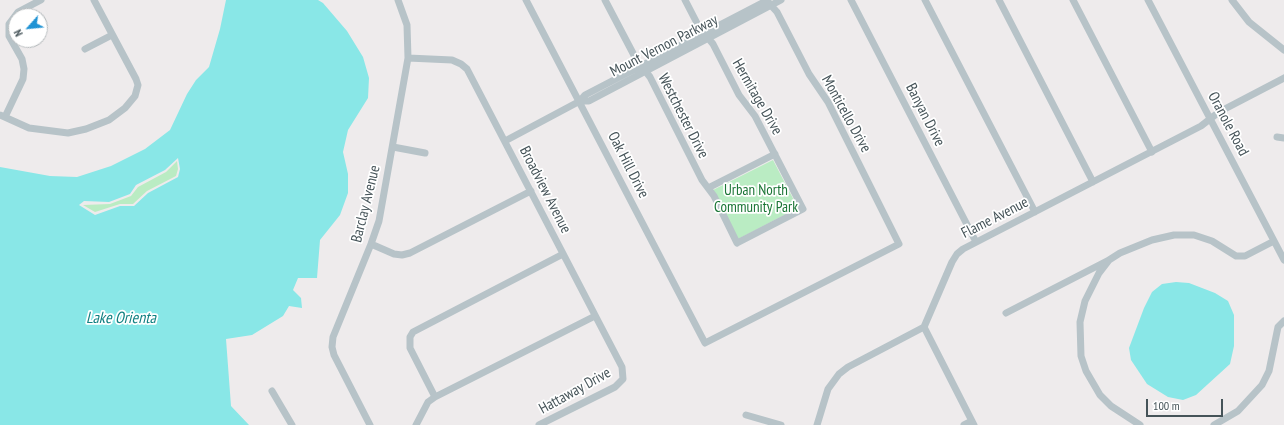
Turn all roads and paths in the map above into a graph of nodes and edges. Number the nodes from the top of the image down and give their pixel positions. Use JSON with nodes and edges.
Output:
{"nodes":[{"id":1,"x":41,"y":0,"type":"edge"},
{"id":2,"x":94,"y":0,"type":"edge"},
{"id":3,"x":398,"y":0,"type":"edge"},
{"id":4,"x":526,"y":0,"type":"edge"},
{"id":5,"x":605,"y":0,"type":"edge"},
{"id":6,"x":685,"y":0,"type":"edge"},
{"id":7,"x":781,"y":0,"type":"edge"},
{"id":8,"x":851,"y":0,"type":"edge"},
{"id":9,"x":925,"y":0,"type":"edge"},
{"id":10,"x":999,"y":0,"type":"edge"},
{"id":11,"x":1073,"y":0,"type":"edge"},
{"id":12,"x":1148,"y":0,"type":"edge"},
{"id":13,"x":1232,"y":0,"type":"edge"},
{"id":14,"x":768,"y":2,"type":"edge"},
{"id":15,"x":112,"y":35,"type":"junction"},
{"id":16,"x":705,"y":36,"type":"junction"},
{"id":17,"x":85,"y":48,"type":"dead end"},
{"id":18,"x":1284,"y":50,"type":"edge"},
{"id":19,"x":408,"y":58,"type":"junction"},
{"id":20,"x":643,"y":68,"type":"junction"},
{"id":21,"x":1284,"y":78,"type":"edge"},
{"id":22,"x":580,"y":101,"type":"junction"},
{"id":23,"x":3,"y":116,"type":"edge"},
{"id":24,"x":1210,"y":119,"type":"junction"},
{"id":25,"x":505,"y":141,"type":"junction"},
{"id":26,"x":393,"y":147,"type":"junction"},
{"id":27,"x":1152,"y":152,"type":"junction"},
{"id":28,"x":425,"y":153,"type":"dead end"},
{"id":29,"x":775,"y":154,"type":"junction"},
{"id":30,"x":1093,"y":182,"type":"junction"},
{"id":31,"x":708,"y":188,"type":"junction"},
{"id":32,"x":531,"y":191,"type":"junction"},
{"id":33,"x":1035,"y":212,"type":"junction"},
{"id":34,"x":1274,"y":241,"type":"junction"},
{"id":35,"x":976,"y":242,"type":"junction"},
{"id":36,"x":737,"y":243,"type":"joint"},
{"id":37,"x":371,"y":244,"type":"junction"},
{"id":38,"x":563,"y":254,"type":"junction"},
{"id":39,"x":1109,"y":260,"type":"junction"},
{"id":40,"x":1284,"y":260,"type":"edge"},
{"id":41,"x":1006,"y":312,"type":"dead end"},
{"id":42,"x":595,"y":316,"type":"junction"},
{"id":43,"x":1284,"y":321,"type":"edge"},
{"id":44,"x":924,"y":327,"type":"junction"},
{"id":45,"x":705,"y":343,"type":"joint"},
{"id":46,"x":623,"y":379,"type":"joint"},
{"id":47,"x":272,"y":391,"type":"dead end"},
{"id":48,"x":435,"y":397,"type":"junction"},
{"id":49,"x":746,"y":415,"type":"dead end"},
{"id":50,"x":973,"y":423,"type":"edge"},
{"id":51,"x":1130,"y":423,"type":"edge"},
{"id":52,"x":292,"y":425,"type":"edge"},
{"id":53,"x":368,"y":425,"type":"edge"},
{"id":54,"x":416,"y":425,"type":"edge"},
{"id":55,"x":539,"y":425,"type":"edge"},
{"id":56,"x":781,"y":425,"type":"edge"},
{"id":57,"x":817,"y":425,"type":"edge"},
{"id":58,"x":964,"y":425,"type":"edge"},
{"id":59,"x":1140,"y":425,"type":"edge"},
{"id":60,"x":1214,"y":425,"type":"edge"}],
"edges":[{"from":1,"to":23,"type":"street"},
{"from":2,"to":15,"type":"street"},
{"from":3,"to":19,"type":"street","name":"Barclay Avenue"},
{"from":4,"to":22,"type":"street","name":"Oak Hill Drive"},
{"from":5,"to":20,"type":"street","name":"Westchester Drive"},
{"from":6,"to":16,"type":"street","name":"Hermitage Drive"},
{"from":7,"to":14,"type":"street","name":"Mount Vernon Parkway"},
{"from":8,"to":35,"type":"street","name":"Banyan Drive"},
{"from":9,"to":33,"type":"street"},
{"from":10,"to":30,"type":"street"},
{"from":11,"to":27,"type":"street"},
{"from":12,"to":24,"type":"street","name":"Oranole Road"},
{"from":13,"to":18,"type":"street"},
{"from":14,"to":16,"type":"street","name":"Mount Vernon Parkway"},
{"from":14,"to":45,"type":"street","name":"Monticello Drive"},
{"from":15,"to":17,"type":"street"},
{"from":15,"to":23,"type":"street"},
{"from":16,"to":20,"type":"street","name":"Mount Vernon Parkway"},
{"from":16,"to":29,"type":"street","name":"Hermitage Drive"},
{"from":19,"to":25,"type":"street","name":"Broadview Avenue"},
{"from":19,"to":26,"type":"street","name":"Barclay Avenue"},
{"from":20,"to":22,"type":"street","name":"Mount Vernon Parkway"},
{"from":20,"to":31,"type":"street","name":"Westchester Drive"},
{"from":21,"to":24,"type":"street","name":"Flame Avenue"},
{"from":22,"to":25,"type":"street","name":"Mount Vernon Parkway"},
{"from":22,"to":45,"type":"street","name":"Oak Hill Drive"},
{"from":24,"to":27,"type":"street","name":"Flame Avenue"},
{"from":24,"to":34,"type":"street","name":"Oranole Road"},
{"from":25,"to":32,"type":"street","name":"Broadview Avenue"},
{"from":26,"to":28,"type":"street"},
{"from":26,"to":37,"type":"street","name":"Barclay Avenue"},
{"from":27,"to":30,"type":"street","name":"Flame Avenue"},
{"from":29,"to":31,"type":"street"},
{"from":29,"to":36,"type":"street","name":"Hermitage Drive"},
{"from":30,"to":33,"type":"street","name":"Flame Avenue"},
{"from":31,"to":36,"type":"street","name":"Westchester Drive"},
{"from":32,"to":37,"type":"street"},
{"from":32,"to":38,"type":"street","name":"Broadview Avenue"},
{"from":33,"to":35,"type":"street","name":"Flame Avenue"},
{"from":34,"to":39,"type":"street"},
{"from":34,"to":40,"type":"street","name":"Oranole Road"},
{"from":35,"to":44,"type":"street","name":"Flame Avenue"},
{"from":37,"to":53,"type":"street","name":"Barclay Avenue"},
{"from":38,"to":42,"type":"street","name":"Broadview Avenue"},
{"from":38,"to":48,"type":"street"},
{"from":39,"to":41,"type":"street"},
{"from":39,"to":51,"type":"street"},
{"from":42,"to":46,"type":"street","name":"Broadview Avenue"},
{"from":42,"to":48,"type":"street"},
{"from":43,"to":60,"type":"street"},
{"from":44,"to":50,"type":"street"},
{"from":44,"to":57,"type":"street"},
{"from":46,"to":55,"type":"street","name":"Hattaway Drive"},
{"from":47,"to":52,"type":"street"},
{"from":48,"to":54,"type":"street"},
{"from":49,"to":56,"type":"street"},
{"from":50,"to":58,"type":"street"},
{"from":51,"to":59,"type":"street"}]}
